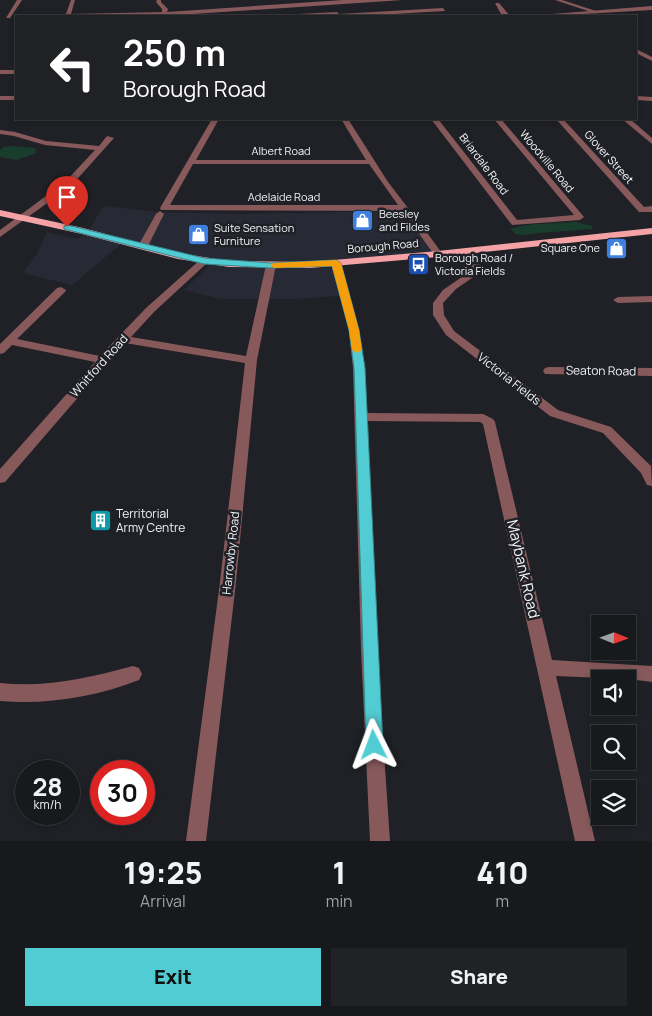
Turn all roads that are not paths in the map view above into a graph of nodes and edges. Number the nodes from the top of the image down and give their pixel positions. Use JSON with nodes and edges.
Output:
{"nodes":[{"id":1,"x":20,"y":0,"type":"edge"},
{"id":2,"x":73,"y":0,"type":"edge"},
{"id":3,"x":159,"y":0,"type":"edge"},
{"id":4,"x":401,"y":0,"type":"edge"},
{"id":5,"x":557,"y":0,"type":"edge"},
{"id":6,"x":344,"y":1,"type":"edge"},
{"id":7,"x":497,"y":4,"type":"dead end"},
{"id":8,"x":652,"y":8,"type":"edge"},
{"id":9,"x":596,"y":12,"type":"junction"},
{"id":10,"x":164,"y":14,"type":"junction"},
{"id":11,"x":68,"y":15,"type":"edge"},
{"id":12,"x":153,"y":15,"type":"edge"},
{"id":13,"x":337,"y":15,"type":"edge"},
{"id":14,"x":446,"y":15,"type":"edge"},
{"id":15,"x":506,"y":15,"type":"edge"},
{"id":16,"x":576,"y":15,"type":"edge"},
{"id":17,"x":0,"y":17,"type":"edge"},
{"id":18,"x":8,"y":17,"type":"junction"},
{"id":19,"x":15,"y":17,"type":"edge"},
{"id":20,"x":637,"y":52,"type":"edge"},
{"id":21,"x":650,"y":57,"type":"edge"},
{"id":22,"x":0,"y":72,"type":"edge"},
{"id":23,"x":15,"y":72,"type":"edge"},
{"id":24,"x":0,"y":98,"type":"edge"},
{"id":25,"x":15,"y":98,"type":"edge"},
{"id":26,"x":637,"y":98,"type":"edge"},
{"id":27,"x":652,"y":99,"type":"edge"},
{"id":28,"x":214,"y":120,"type":"edge"},
{"id":29,"x":346,"y":120,"type":"edge"},
{"id":30,"x":436,"y":120,"type":"edge"},
{"id":31,"x":499,"y":120,"type":"edge"},
{"id":32,"x":560,"y":120,"type":"edge"},
{"id":33,"x":627,"y":120,"type":"edge"},
{"id":34,"x":0,"y":132,"type":"edge"},
{"id":35,"x":110,"y":138,"type":"dead end"},
{"id":36,"x":652,"y":142,"type":"edge"},
{"id":37,"x":100,"y":148,"type":"junction"},
{"id":38,"x":190,"y":162,"type":"junction"},
{"id":39,"x":372,"y":162,"type":"junction"},
{"id":40,"x":652,"y":209,"type":"edge"},
{"id":41,"x":162,"y":211,"type":"junction"},
{"id":42,"x":406,"y":211,"type":"junction"},
{"id":43,"x":0,"y":213,"type":"edge"},
{"id":44,"x":21,"y":217,"type":"junction"},
{"id":45,"x":580,"y":217,"type":"joint"},
{"id":46,"x":652,"y":231,"type":"edge"},
{"id":47,"x":0,"y":234,"type":"edge"},
{"id":48,"x":144,"y":246,"type":"junction"},
{"id":49,"x":469,"y":251,"type":"junction"},
{"id":50,"x":438,"y":254,"type":"junction"},
{"id":51,"x":204,"y":261,"type":"junction"},
{"id":52,"x":336,"y":263,"type":"junction"},
{"id":53,"x":271,"y":266,"type":"junction"},
{"id":54,"x":61,"y":290,"type":"dead end"},
{"id":55,"x":652,"y":298,"type":"edge"},
{"id":56,"x":618,"y":300,"type":"dead end"},
{"id":57,"x":123,"y":339,"type":"junction"},
{"id":58,"x":9,"y":341,"type":"junction"},
{"id":59,"x":0,"y":350,"type":"edge"},
{"id":60,"x":102,"y":360,"type":"junction"},
{"id":61,"x":252,"y":360,"type":"junction"},
{"id":62,"x":549,"y":371,"type":"dead end"},
{"id":63,"x":652,"y":372,"type":"edge"},
{"id":64,"x":361,"y":417,"type":"junction"},
{"id":65,"x":650,"y":473,"type":"edge"},
{"id":66,"x":0,"y":478,"type":"edge"},
{"id":67,"x":546,"y":668,"type":"junction"},
{"id":68,"x":133,"y":674,"type":"dead end"},
{"id":69,"x":652,"y":674,"type":"edge"},
{"id":70,"x":0,"y":692,"type":"edge"},
{"id":71,"x":196,"y":841,"type":"edge"},
{"id":72,"x":380,"y":841,"type":"edge"},
{"id":73,"x":585,"y":841,"type":"edge"}],
"edges":[{"from":1,"to":18,"type":"street"},
{"from":2,"to":11,"type":"street"},
{"from":3,"to":10,"type":"street"},
{"from":4,"to":6,"type":"street"},
{"from":5,"to":9,"type":"street"},
{"from":6,"to":10,"type":"street"},
{"from":6,"to":13,"type":"street"},
{"from":7,"to":15,"type":"street"},
{"from":8,"to":9,"type":"street"},
{"from":9,"to":16,"type":"street"},
{"from":10,"to":12,"type":"street"},
{"from":13,"to":14,"type":"street"},
{"from":17,"to":18,"type":"street"},
{"from":18,"to":19,"type":"street"},
{"from":20,"to":21,"type":"street"},
{"from":22,"to":23,"type":"street"},
{"from":24,"to":25,"type":"street"},
{"from":26,"to":27,"type":"street"},
{"from":28,"to":38,"type":"street"},
{"from":29,"to":39,"type":"street"},
{"from":30,"to":45,"type":"street","name":"Briardale Road"},
{"from":31,"to":45,"type":"street","name":"Woodville Road"},
{"from":32,"to":40,"type":"street","name":"Glover Street"},
{"from":33,"to":36,"type":"street"},
{"from":34,"to":37,"type":"street"},
{"from":35,"to":37,"type":"street"},
{"from":37,"to":44,"type":"street"},
{"from":38,"to":39,"type":"street","name":"Albert Road"},
{"from":38,"to":41,"type":"street"},
{"from":39,"to":42,"type":"street"},
{"from":41,"to":42,"type":"street","name":"Adelaide Road"},
{"from":41,"to":48,"type":"street"},
{"from":42,"to":50,"type":"street"},
{"from":43,"to":44,"type":"highway","name":"Borough Road"},
{"from":44,"to":47,"type":"street"},
{"from":44,"to":48,"type":"highway","name":"Borough Road"},
{"from":46,"to":49,"type":"highway","name":"Borough Road"},
{"from":48,"to":51,"type":"highway","name":"Borough Road"},
{"from":49,"to":50,"type":"highway","name":"Borough Road"},
{"from":49,"to":65,"type":"street","name":"Victoria Fields"},
{"from":50,"to":52,"type":"highway","name":"Borough Road"},
{"from":51,"to":53,"type":"highway","name":"Borough Road"},
{"from":51,"to":57,"type":"street","name":"Whitford Road"},
{"from":52,"to":53,"type":"highway","name":"Borough Road"},
{"from":52,"to":64,"type":"street"},
{"from":53,"to":61,"type":"street","name":"Harrowby Road"},
{"from":54,"to":58,"type":"street"},
{"from":55,"to":56,"type":"street"},
{"from":57,"to":60,"type":"street","name":"Whitford Road"},
{"from":57,"to":61,"type":"street"},
{"from":58,"to":59,"type":"street"},
{"from":58,"to":60,"type":"street"},
{"from":60,"to":66,"type":"street","name":"Whitford Road"},
{"from":61,"to":71,"type":"street","name":"Harrowby Road"},
{"from":62,"to":63,"type":"street","name":"Seaton Road"},
{"from":64,"to":67,"type":"street","name":"Maybank Road"},
{"from":64,"to":72,"type":"street"},
{"from":67,"to":69,"type":"street"},
{"from":67,"to":73,"type":"street","name":"Maybank Road"},
{"from":68,"to":70,"type":"street"}]}
